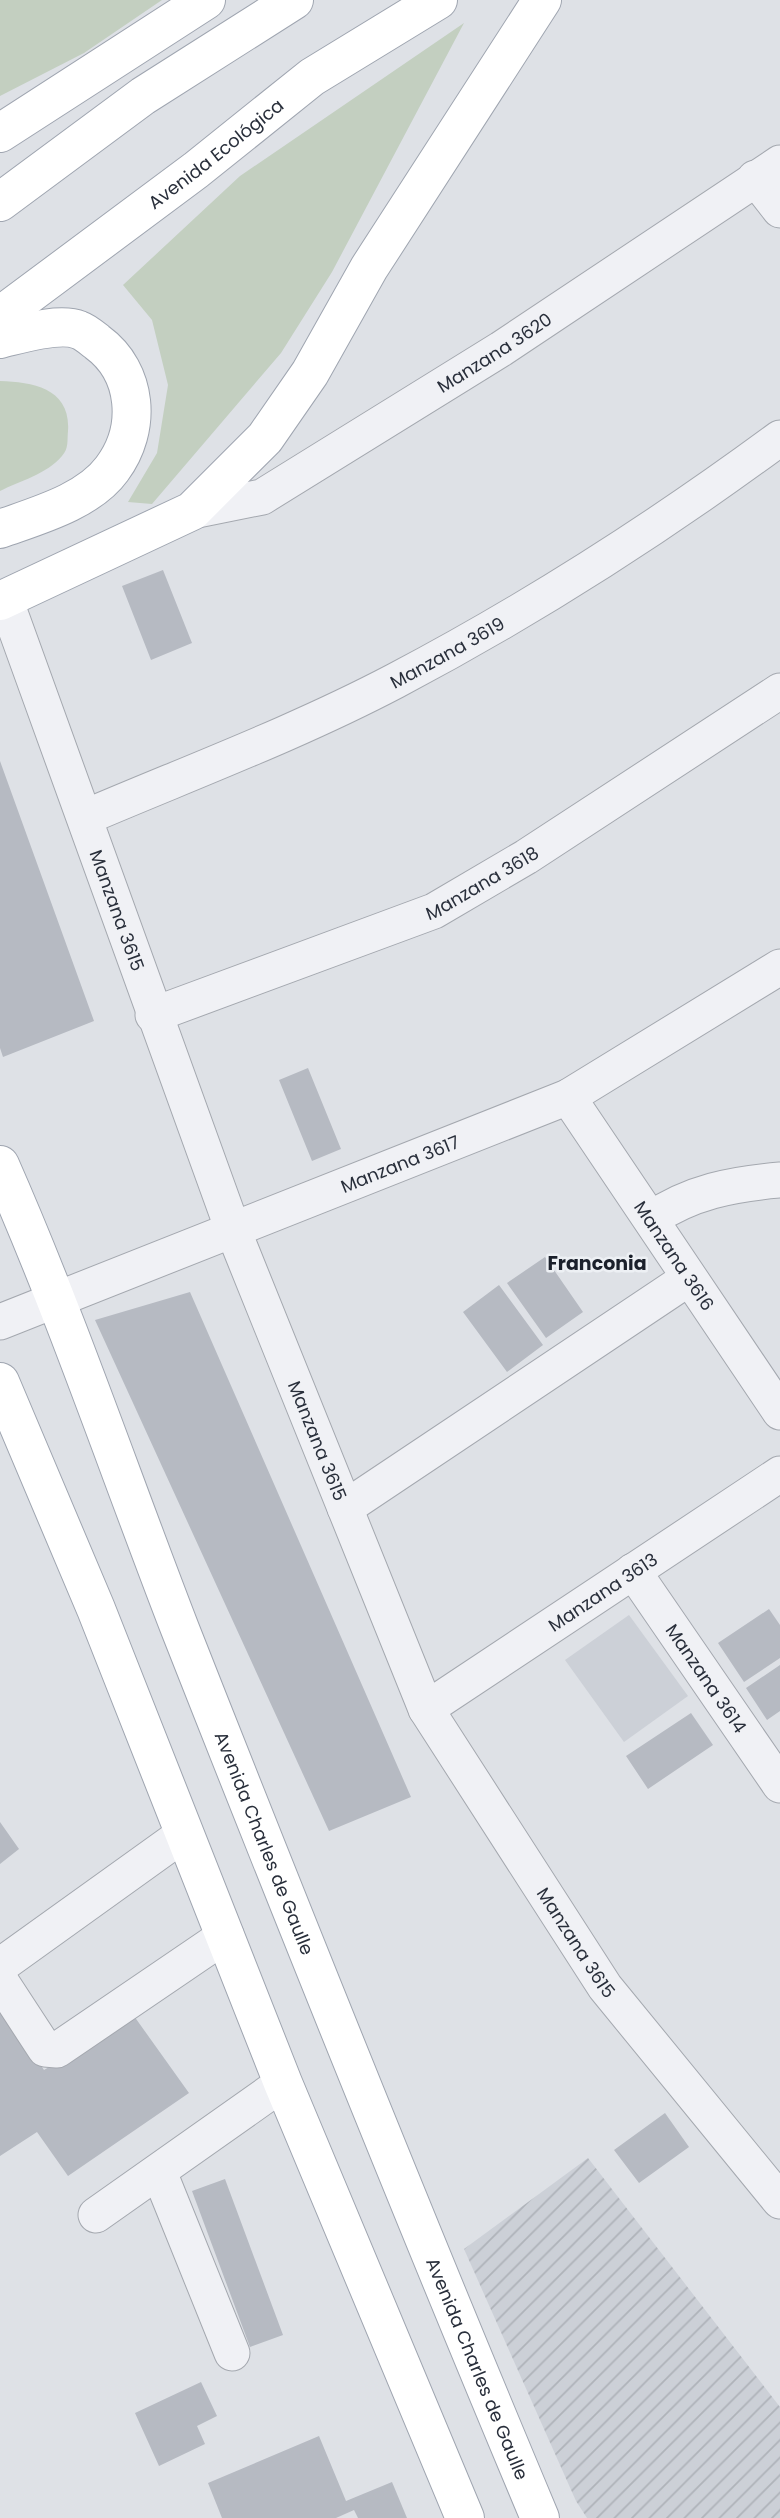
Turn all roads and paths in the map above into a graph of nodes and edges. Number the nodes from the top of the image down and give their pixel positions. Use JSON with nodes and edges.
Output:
{"nodes":[{"id":1,"x":206,"y":0,"type":"edge"},
{"id":2,"x":294,"y":0,"type":"edge"},
{"id":3,"x":438,"y":0,"type":"edge"},
{"id":4,"x":542,"y":0,"type":"edge"},
{"id":5,"x":0,"y":132,"type":"edge"},
{"id":6,"x":768,"y":170,"type":"edge"},
{"id":7,"x":0,"y":202,"type":"edge"},
{"id":8,"x":780,"y":210,"type":"edge"},
{"id":9,"x":0,"y":317,"type":"edge"},
{"id":10,"x":0,"y":339,"type":"edge"},
{"id":11,"x":780,"y":438,"type":"edge"},
{"id":12,"x":192,"y":511,"type":"junction"},
{"id":13,"x":0,"y":529,"type":"edge"},
{"id":14,"x":2,"y":600,"type":"edge"},
{"id":15,"x":780,"y":691,"type":"edge"},
{"id":16,"x":86,"y":817,"type":"junction"},
{"id":17,"x":780,"y":967,"type":"edge"},
{"id":18,"x":153,"y":1015,"type":"junction"},
{"id":19,"x":568,"y":1097,"type":"junction"},
{"id":20,"x":0,"y":1165,"type":"edge"},
{"id":21,"x":780,"y":1180,"type":"edge"},
{"id":22,"x":651,"y":1219,"type":"junction"},
{"id":23,"x":233,"y":1230,"type":"junction"},
{"id":24,"x":689,"y":1278,"type":"junction"},
{"id":25,"x":57,"y":1300,"type":"junction"},
{"id":26,"x":0,"y":1322,"type":"edge"},
{"id":27,"x":0,"y":1382,"type":"edge"},
{"id":28,"x":780,"y":1412,"type":"edge"},
{"id":29,"x":780,"y":1474,"type":"edge"},
{"id":30,"x":345,"y":1508,"type":"junction"},
{"id":31,"x":634,"y":1572,"type":"junction"},
{"id":32,"x":426,"y":1709,"type":"junction"},
{"id":33,"x":780,"y":1785,"type":"edge"},
{"id":34,"x":185,"y":1833,"type":"junction"},
{"id":35,"x":226,"y":1935,"type":"junction"},
{"id":36,"x":0,"y":1971,"type":"edge"},
{"id":37,"x":0,"y":1980,"type":"edge"},
{"id":38,"x":283,"y":2083,"type":"junction"},
{"id":39,"x":159,"y":2172,"type":"junction"},
{"id":40,"x":780,"y":2201,"type":"edge"},
{"id":41,"x":96,"y":2215,"type":"dead end"},
{"id":42,"x":232,"y":2353,"type":"dead end"},
{"id":43,"x":539,"y":2511,"type":"edge"},
{"id":44,"x":464,"y":2518,"type":"edge"}],
"edges":[{"from":1,"to":5,"type":"main road"},
{"from":2,"to":7,"type":"main road"},
{"from":3,"to":9,"type":"main road","name":"Avenida Ecológica"},
{"from":4,"to":12,"type":"main road"},
{"from":6,"to":8,"type":"street"},
{"from":6,"to":12,"type":"street","name":"Manzana 3620"},
{"from":10,"to":13,"type":"main road"},
{"from":11,"to":16,"type":"street","name":"Manzana 3619"},
{"from":12,"to":14,"type":"main road"},
{"from":14,"to":16,"type":"street","name":"Manzana 3615"},
{"from":15,"to":18,"type":"street","name":"Manzana 3618"},
{"from":16,"to":18,"type":"street","name":"Manzana 3615"},
{"from":17,"to":19,"type":"street","name":"Manzana 3617"},
{"from":18,"to":23,"type":"street","name":"Manzana 3615"},
{"from":19,"to":22,"type":"street","name":"Manzana 3616"},
{"from":19,"to":23,"type":"street","name":"Manzana 3617"},
{"from":20,"to":25,"type":"main road","name":"Avenida Charles de Gaulle"},
{"from":21,"to":22,"type":"street"},
{"from":22,"to":24,"type":"street","name":"Manzana 3616"},
{"from":23,"to":25,"type":"street","name":"Manzana 3617"},
{"from":23,"to":30,"type":"street","name":"Manzana 3615"},
{"from":24,"to":28,"type":"street","name":"Manzana 3616"},
{"from":24,"to":30,"type":"street"},
{"from":25,"to":26,"type":"street","name":"Manzana 3617"},
{"from":25,"to":43,"type":"main road","name":"Avenida Charles de Gaulle"},
{"from":27,"to":34,"type":"main road"},
{"from":29,"to":31,"type":"street","name":"Manzana 3613"},
{"from":30,"to":32,"type":"street","name":"Manzana 3615"},
{"from":31,"to":32,"type":"street","name":"Manzana 3613"},
{"from":31,"to":33,"type":"street","name":"Manzana 3614"},
{"from":32,"to":40,"type":"street","name":"Manzana 3615"},
{"from":34,"to":35,"type":"main road"},
{"from":34,"to":36,"type":"street"},
{"from":35,"to":37,"type":"street"},
{"from":35,"to":38,"type":"main road"},
{"from":38,"to":39,"type":"street"},
{"from":38,"to":44,"type":"main road"},
{"from":39,"to":41,"type":"street"},
{"from":39,"to":42,"type":"street"}]}
